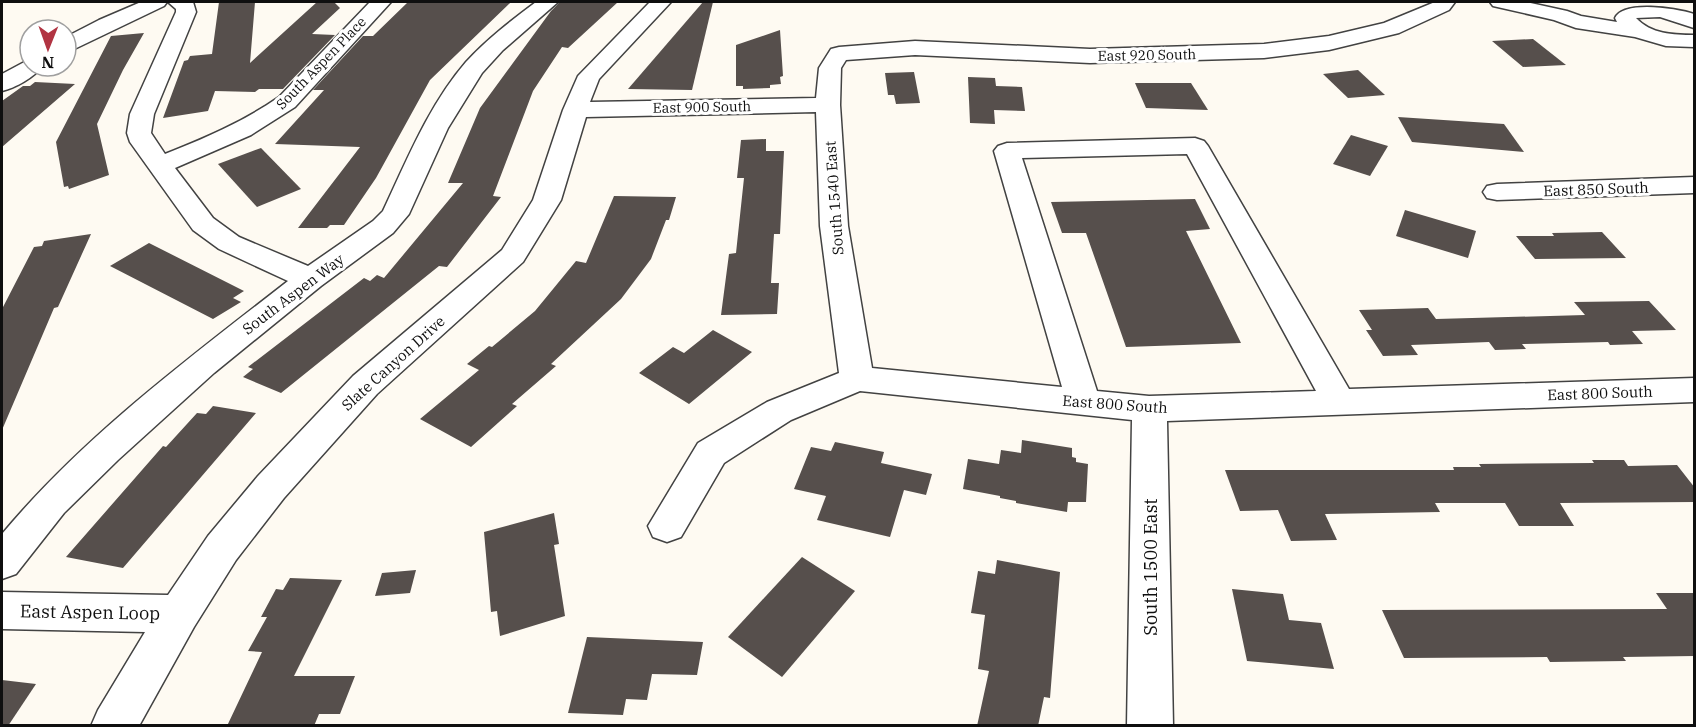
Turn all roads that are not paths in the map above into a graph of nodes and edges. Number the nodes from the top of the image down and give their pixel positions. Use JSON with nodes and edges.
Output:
{"nodes":[{"id":1,"x":157,"y":2,"type":"edge"},
{"id":2,"x":178,"y":2,"type":"edge"},
{"id":3,"x":381,"y":2,"type":"edge"},
{"id":4,"x":548,"y":2,"type":"edge"},
{"id":5,"x":661,"y":2,"type":"edge"},
{"id":6,"x":1445,"y":2,"type":"edge"},
{"id":7,"x":1500,"y":2,"type":"edge"},
{"id":8,"x":1654,"y":2,"type":"edge"},
{"id":9,"x":1630,"y":9,"type":"edge"},
{"id":10,"x":1672,"y":14,"type":"junction"},
{"id":11,"x":1560,"y":15,"type":"junction"},
{"id":12,"x":1694,"y":27,"type":"edge"},
{"id":13,"x":1647,"y":34,"type":"junction"},
{"id":14,"x":78,"y":39,"type":"edge"},
{"id":15,"x":839,"y":54,"type":"joint"},
{"id":16,"x":1695,"y":59,"type":"edge"},
{"id":17,"x":18,"y":73,"type":"edge"},
{"id":18,"x":4,"y":81,"type":"edge"},
{"id":19,"x":828,"y":105,"type":"junction"},
{"id":20,"x":575,"y":110,"type":"junction"},
{"id":21,"x":160,"y":165,"type":"junction"},
{"id":22,"x":1695,"y":185,"type":"edge"},
{"id":23,"x":1497,"y":192,"type":"dead end"},
{"id":24,"x":310,"y":279,"type":"junction"},
{"id":25,"x":857,"y":379,"type":"junction"},
{"id":26,"x":1695,"y":390,"type":"edge"},
{"id":27,"x":1083,"y":402,"type":"junction"},
{"id":28,"x":1339,"y":402,"type":"junction"},
{"id":29,"x":1149,"y":409,"type":"junction"},
{"id":30,"x":667,"y":526,"type":"dead end"},
{"id":31,"x":2,"y":562,"type":"edge"},
{"id":32,"x":2,"y":610,"type":"edge"},
{"id":33,"x":179,"y":614,"type":"junction"},
{"id":34,"x":114,"y":726,"type":"edge"},
{"id":35,"x":1150,"y":726,"type":"edge"}],
"edges":[{"from":1,"to":14,"type":"street"},
{"from":2,"to":21,"type":"street"},
{"from":3,"to":21,"type":"street","name":"South Aspen Place"},
{"from":4,"to":24,"type":"street","name":"South Aspen Way"},
{"from":5,"to":20,"type":"street","name":"Slate Canyon Drive"},
{"from":6,"to":15,"type":"street","name":"East 920 South"},
{"from":7,"to":11,"type":"street"},
{"from":8,"to":10,"type":"street"},
{"from":9,"to":10,"type":"street"},
{"from":9,"to":11,"type":"street"},
{"from":9,"to":13,"type":"street"},
{"from":10,"to":12,"type":"street"},
{"from":11,"to":13,"type":"street"},
{"from":12,"to":13,"type":"street"},
{"from":13,"to":16,"type":"street"},
{"from":15,"to":19,"type":"street","name":"South 1540 East"},
{"from":17,"to":18,"type":"street"},
{"from":19,"to":20,"type":"street","name":"East 900 South"},
{"from":19,"to":25,"type":"street","name":"South 1540 East"},
{"from":20,"to":33,"type":"street","name":"Slate Canyon Drive"},
{"from":21,"to":24,"type":"street"},
{"from":22,"to":23,"type":"street","name":"East 850 South"},
{"from":24,"to":31,"type":"street","name":"South Aspen Way"},
{"from":25,"to":27,"type":"street","name":"East 800 South"},
{"from":25,"to":30,"type":"street","name":"East 800 South"},
{"from":26,"to":28,"type":"street","name":"East 800 South"},
{"from":27,"to":28,"type":"street"},
{"from":27,"to":29,"type":"street","name":"East 800 South"},
{"from":28,"to":29,"type":"street","name":"East 800 South"},
{"from":29,"to":35,"type":"street","name":"South 1500 East"},
{"from":32,"to":33,"type":"street","name":"East Aspen Loop"},
{"from":33,"to":34,"type":"street","name":"Slate Canyon Drive"}]}
